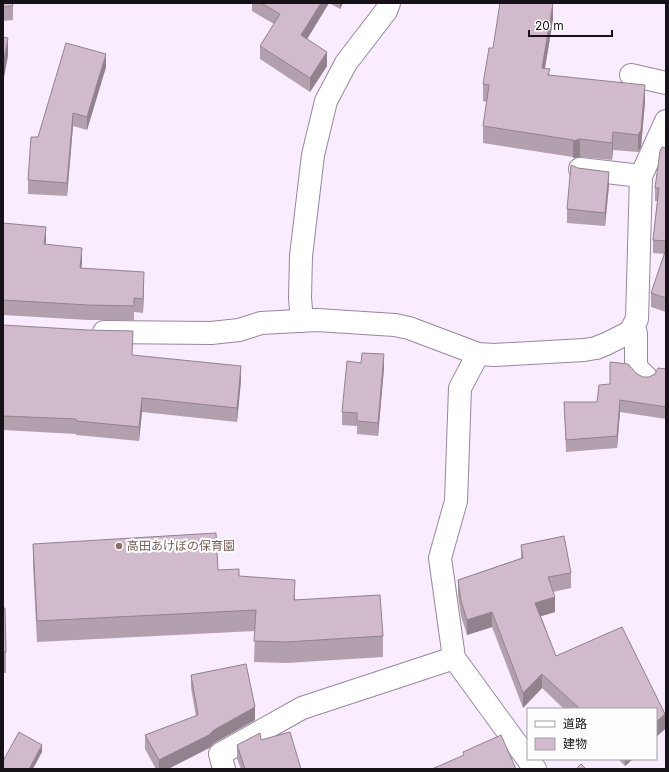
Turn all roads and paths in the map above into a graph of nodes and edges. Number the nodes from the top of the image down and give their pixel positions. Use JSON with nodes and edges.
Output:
{"nodes":[{"id":1,"x":389,"y":3,"type":"edge"},
{"id":2,"x":631,"y":74,"type":"dead end"},
{"id":3,"x":666,"y":83,"type":"edge"},
{"id":4,"x":666,"y":121,"type":"edge"},
{"id":5,"x":579,"y":169,"type":"edge"},
{"id":6,"x":641,"y":176,"type":"junction"},
{"id":7,"x":302,"y":321,"type":"junction"},
{"id":8,"x":634,"y":325,"type":"junction"},
{"id":9,"x":88,"y":332,"type":"edge"},
{"id":10,"x":478,"y":354,"type":"junction"},
{"id":11,"x":646,"y":377,"type":"edge"},
{"id":12,"x":454,"y":658,"type":"junction"},
{"id":13,"x":527,"y":758,"type":"edge"},
{"id":14,"x":528,"y":760,"type":"edge"},
{"id":15,"x":224,"y":769,"type":"edge"},
{"id":16,"x":535,"y":769,"type":"edge"}],
"edges":[{"from":1,"to":7,"type":"street"},
{"from":2,"to":3,"type":"street"},
{"from":4,"to":6,"type":"street"},
{"from":5,"to":6,"type":"street"},
{"from":6,"to":8,"type":"street"},
{"from":7,"to":9,"type":"street"},
{"from":7,"to":10,"type":"street"},
{"from":8,"to":10,"type":"street"},
{"from":8,"to":11,"type":"street"},
{"from":10,"to":12,"type":"street"},
{"from":12,"to":13,"type":"street"},
{"from":12,"to":15,"type":"street"},
{"from":14,"to":16,"type":"street"}]}
